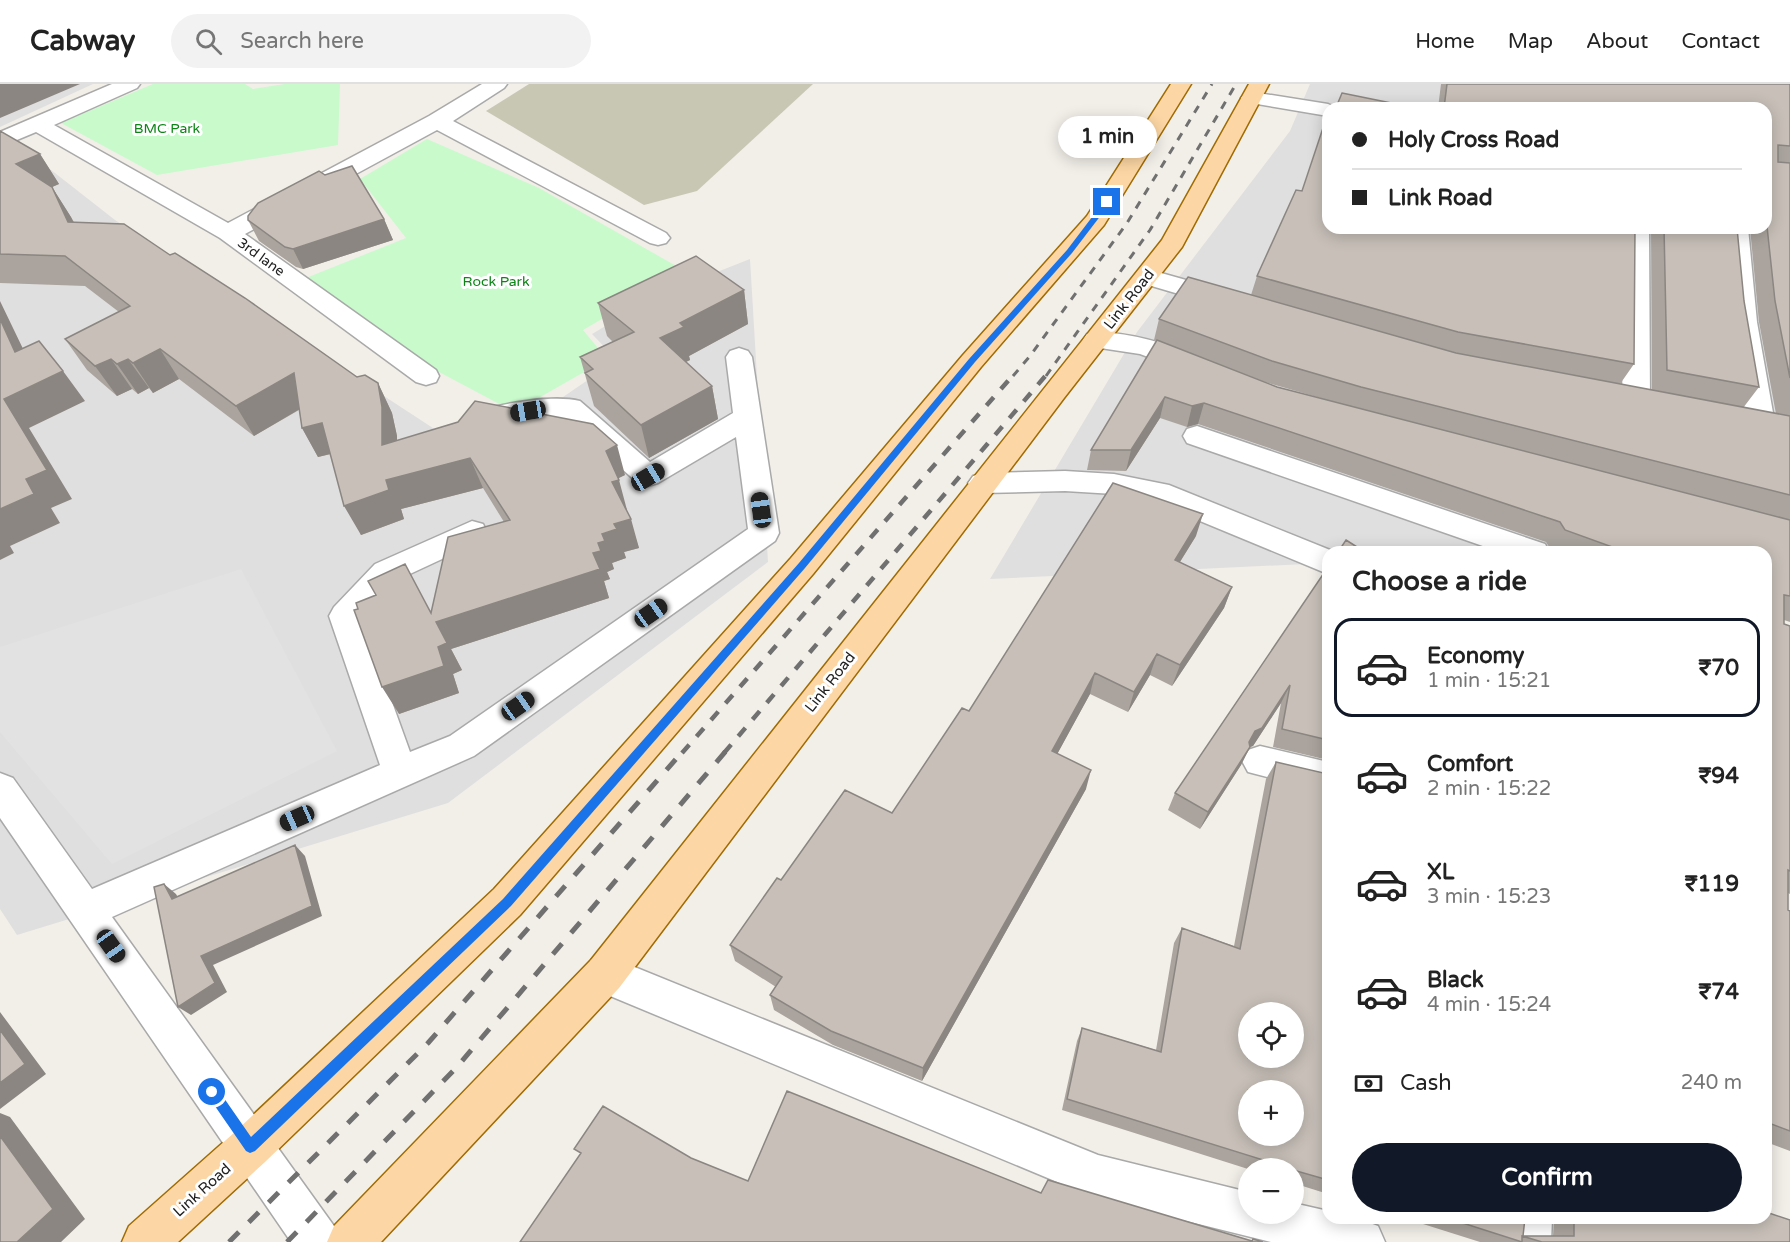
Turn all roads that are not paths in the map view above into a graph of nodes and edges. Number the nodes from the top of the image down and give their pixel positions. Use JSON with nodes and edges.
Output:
{"nodes":[{"id":1,"x":130,"y":84,"type":"edge"},
{"id":2,"x":497,"y":84,"type":"edge"},
{"id":3,"x":1181,"y":84,"type":"edge"},
{"id":4,"x":1256,"y":91,"type":"edge"},
{"id":5,"x":1322,"y":108,"type":"edge"},
{"id":6,"x":437,"y":121,"type":"junction"},
{"id":7,"x":37,"y":124,"type":"junction"},
{"id":8,"x":0,"y":140,"type":"edge"},
{"id":9,"x":228,"y":233,"type":"junction"},
{"id":10,"x":1636,"y":234,"type":"edge"},
{"id":11,"x":1737,"y":234,"type":"edge"},
{"id":12,"x":658,"y":238,"type":"dead end"},
{"id":13,"x":1147,"y":277,"type":"junction"},
{"id":14,"x":1251,"y":307,"type":"edge"},
{"id":15,"x":1096,"y":340,"type":"junction"},
{"id":16,"x":739,"y":357,"type":"dead end"},
{"id":17,"x":1214,"y":373,"type":"edge"},
{"id":18,"x":426,"y":376,"type":"dead end"},
{"id":19,"x":1636,"y":401,"type":"edge"},
{"id":20,"x":748,"y":417,"type":"junction"},
{"id":21,"x":474,"y":421,"type":"edge"},
{"id":22,"x":1790,"y":429,"type":"edge"},
{"id":23,"x":1197,"y":436,"type":"edge"},
{"id":24,"x":983,"y":483,"type":"junction"},
{"id":25,"x":472,"y":532,"type":"edge"},
{"id":26,"x":1517,"y":546,"type":"edge"},
{"id":27,"x":1322,"y":560,"type":"edge"},
{"id":28,"x":1260,"y":761,"type":"dead end"},
{"id":29,"x":400,"y":773,"type":"junction"},
{"id":30,"x":1322,"y":776,"type":"edge"},
{"id":31,"x":0,"y":789,"type":"edge"},
{"id":32,"x":85,"y":910,"type":"junction"},
{"id":33,"x":605,"y":974,"type":"junction"},
{"id":34,"x":250,"y":1147,"type":"junction"},
{"id":35,"x":1530,"y":1224,"type":"edge"},
{"id":36,"x":145,"y":1242,"type":"edge"},
{"id":37,"x":318,"y":1242,"type":"edge"},
{"id":38,"x":350,"y":1242,"type":"edge"},
{"id":39,"x":1362,"y":1242,"type":"edge"},
{"id":40,"x":1528,"y":1242,"type":"edge"}],
"edges":[{"from":1,"to":7,"type":"street"},
{"from":2,"to":6,"type":"street","name":"3rd lane"},
{"from":3,"to":34,"type":"main road","name":"Link Road"},
{"from":4,"to":5,"type":"street"},
{"from":4,"to":13,"type":"main road","name":"Link Road"},
{"from":6,"to":9,"type":"street","name":"3rd lane"},
{"from":6,"to":12,"type":"street"},
{"from":7,"to":8,"type":"street"},
{"from":7,"to":9,"type":"street"},
{"from":9,"to":18,"type":"street","name":"3rd lane"},
{"from":10,"to":19,"type":"street"},
{"from":11,"to":22,"type":"street"},
{"from":13,"to":14,"type":"street"},
{"from":13,"to":15,"type":"main road","name":"Link Road"},
{"from":15,"to":17,"type":"street"},
{"from":15,"to":24,"type":"main road","name":"Link Road"},
{"from":16,"to":20,"type":"street"},
{"from":20,"to":21,"type":"street"},
{"from":20,"to":29,"type":"street"},
{"from":23,"to":26,"type":"street"},
{"from":24,"to":27,"type":"street"},
{"from":24,"to":33,"type":"main road","name":"Link Road"},
{"from":25,"to":29,"type":"street"},
{"from":28,"to":30,"type":"street"},
{"from":29,"to":32,"type":"street"},
{"from":31,"to":32,"type":"street"},
{"from":32,"to":34,"type":"street"},
{"from":33,"to":38,"type":"main road","name":"Link Road"},
{"from":33,"to":39,"type":"street"},
{"from":34,"to":36,"type":"main road","name":"Link Road"},
{"from":34,"to":37,"type":"street"},
{"from":35,"to":40,"type":"street"}]}
